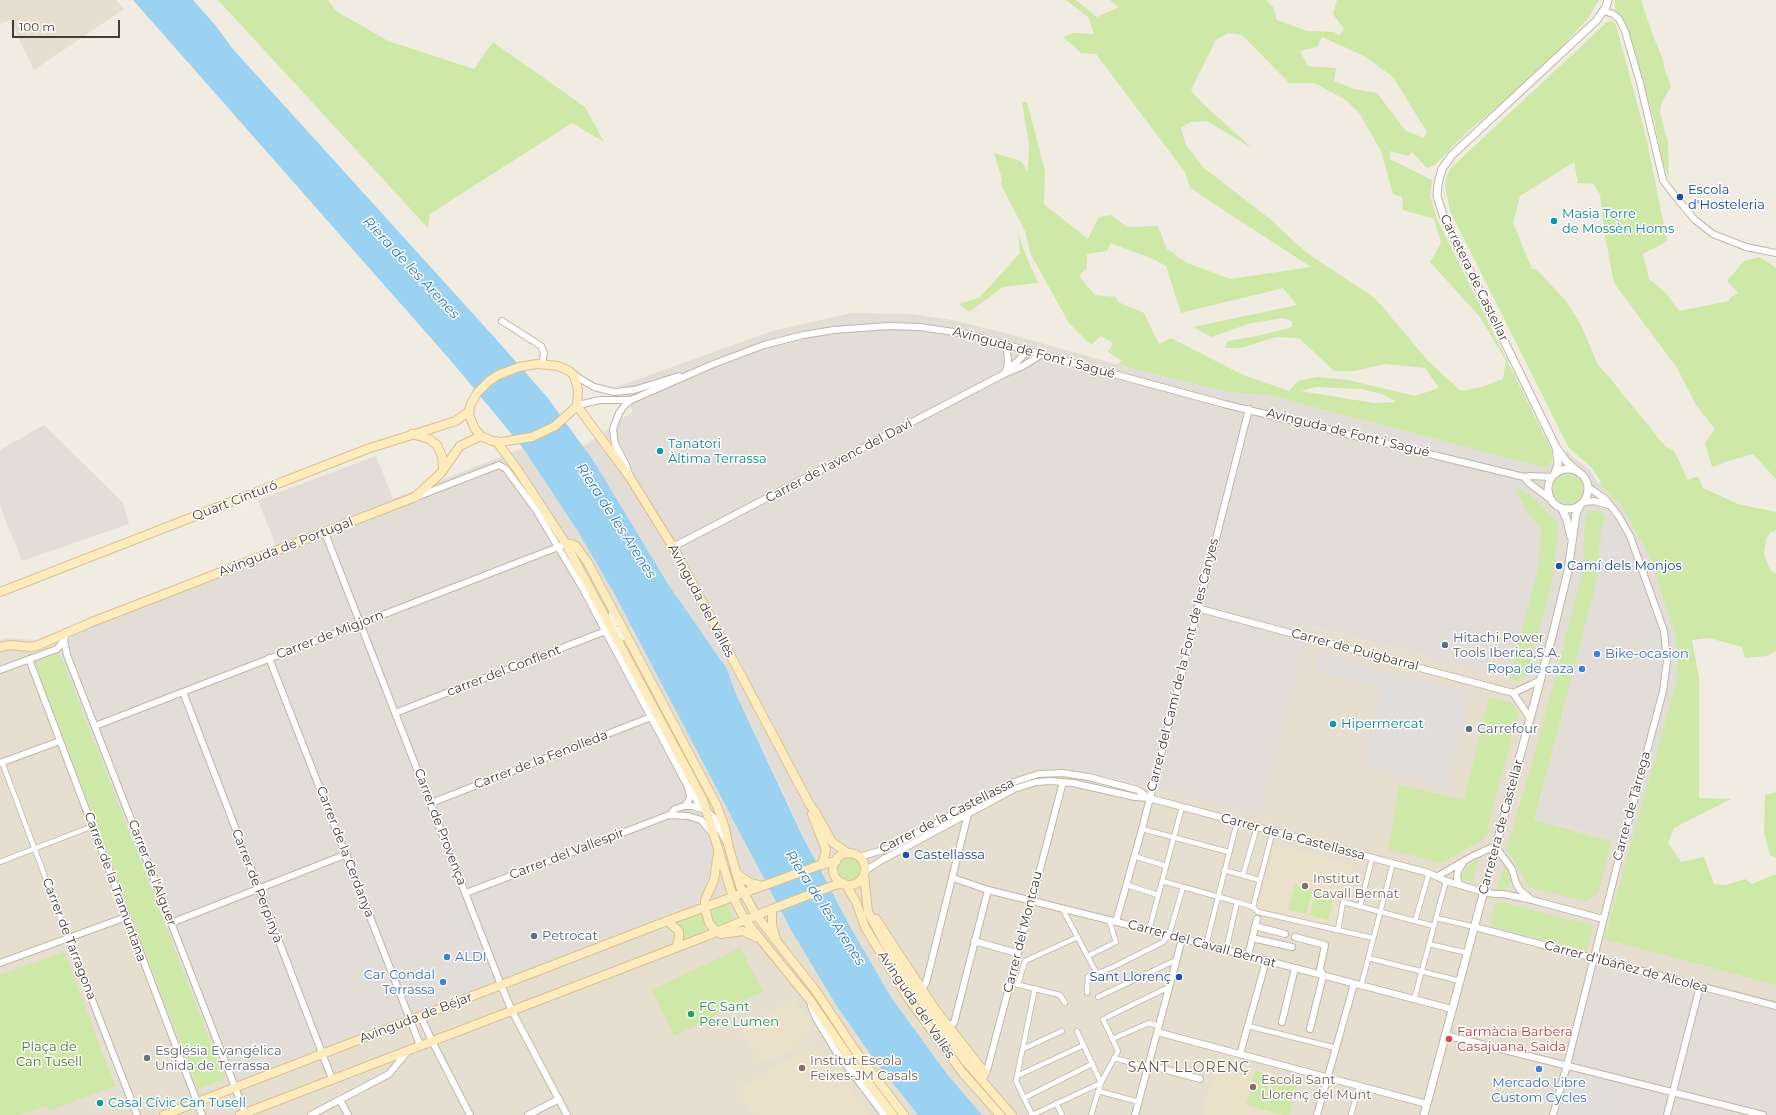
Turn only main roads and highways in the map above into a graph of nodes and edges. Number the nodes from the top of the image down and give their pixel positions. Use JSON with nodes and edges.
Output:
{"nodes":[{"id":1,"x":576,"y":407,"type":"junction"},
{"id":2,"x":469,"y":411,"type":"junction"},
{"id":3,"x":412,"y":434,"type":"junction"},
{"id":4,"x":481,"y":436,"type":"junction"},
{"id":5,"x":496,"y":442,"type":"junction"},
{"id":6,"x":444,"y":468,"type":"junction"},
{"id":7,"x":562,"y":545,"type":"junction"},
{"id":8,"x":0,"y":592,"type":"edge"},
{"id":9,"x":0,"y":646,"type":"edge"},
{"id":10,"x":810,"y":805,"type":"junction"},
{"id":11,"x":718,"y":848,"type":"junction"},
{"id":12,"x":826,"y":850,"type":"junction"},
{"id":13,"x":848,"y":853,"type":"junction"},
{"id":14,"x":837,"y":860,"type":"junction"},
{"id":15,"x":821,"y":865,"type":"junction"},
{"id":16,"x":736,"y":873,"type":"junction"},
{"id":17,"x":864,"y":873,"type":"junction"},
{"id":18,"x":844,"y":884,"type":"junction"},
{"id":19,"x":764,"y":886,"type":"junction"},
{"id":20,"x":744,"y":893,"type":"junction"},
{"id":21,"x":733,"y":897,"type":"junction"},
{"id":22,"x":705,"y":904,"type":"junction"},
{"id":23,"x":772,"y":909,"type":"junction"},
{"id":24,"x":868,"y":912,"type":"junction"},
{"id":25,"x":756,"y":915,"type":"junction"},
{"id":26,"x":745,"y":920,"type":"junction"},
{"id":27,"x":667,"y":922,"type":"junction"},
{"id":28,"x":716,"y":931,"type":"junction"},
{"id":29,"x":726,"y":933,"type":"junction"},
{"id":30,"x":704,"y":937,"type":"junction"},
{"id":31,"x":761,"y":940,"type":"junction"},
{"id":32,"x":778,"y":944,"type":"junction"},
{"id":33,"x":676,"y":948,"type":"junction"},
{"id":34,"x":983,"y":1077,"type":"junction"},
{"id":35,"x":242,"y":1114,"type":"edge"},
{"id":36,"x":164,"y":1115,"type":"edge"},
{"id":37,"x":893,"y":1115,"type":"edge"},
{"id":38,"x":904,"y":1115,"type":"edge"},
{"id":39,"x":1000,"y":1115,"type":"edge"},
{"id":40,"x":1012,"y":1115,"type":"edge"}],
"edges":[{"from":1,"to":2,"type":"main road"},
{"from":1,"to":5,"type":"main road"},
{"from":1,"to":10,"type":"main road","name":"Avinguda del Vallès"},
{"from":2,"to":3,"type":"main road","name":"Quart Cinturó"},
{"from":2,"to":4,"type":"main road"},
{"from":3,"to":6,"type":"main road"},
{"from":3,"to":8,"type":"main road","name":"Quart Cinturó"},
{"from":4,"to":5,"type":"main road"},
{"from":4,"to":6,"type":"main road"},
{"from":5,"to":7,"type":"main road"},
{"from":6,"to":9,"type":"main road","name":"Avinguda de Portugal"},
{"from":7,"to":11,"type":"main road"},
{"from":7,"to":16,"type":"main road"},
{"from":10,"to":12,"type":"main road","name":"Avinguda del Vallès"},
{"from":10,"to":13,"type":"main road","name":"Avinguda del Vallès"},
{"from":11,"to":21,"type":"main road"},
{"from":11,"to":22,"type":"main road"},
{"from":12,"to":14,"type":"main road","name":"Avinguda del Vallès"},
{"from":12,"to":15,"type":"main road"},
{"from":13,"to":14,"type":"main road"},
{"from":13,"to":17,"type":"main road"},
{"from":14,"to":15,"type":"main road"},
{"from":14,"to":18,"type":"main road"},
{"from":15,"to":19,"type":"main road"},
{"from":16,"to":19,"type":"main road"},
{"from":16,"to":20,"type":"main road"},
{"from":17,"to":18,"type":"main road"},
{"from":17,"to":24,"type":"main road","name":"Avinguda del Vallès"},
{"from":18,"to":23,"type":"main road","name":"Avinguda de Béjar"},
{"from":18,"to":39,"type":"main road","name":"Avinguda del Vallès"},
{"from":19,"to":20,"type":"main road"},
{"from":20,"to":21,"type":"main road"},
{"from":20,"to":25,"type":"main road"},
{"from":21,"to":22,"type":"main road"},
{"from":21,"to":26,"type":"main road"},
{"from":22,"to":27,"type":"main road","name":"Avinguda de Béjar"},
{"from":22,"to":28,"type":"main road"},
{"from":23,"to":25,"type":"main road","name":"Avinguda de Béjar"},
{"from":23,"to":32,"type":"main road"},
{"from":24,"to":34,"type":"main road","name":"Avinguda del Vallès"},
{"from":24,"to":34,"type":"main road","name":"Avinguda del Vallès"},
{"from":25,"to":26,"type":"main road","name":"Avinguda de Béjar"},
{"from":25,"to":32,"type":"main road"},
{"from":26,"to":28,"type":"main road","name":"Avinguda de Béjar"},
{"from":26,"to":31,"type":"main road"},
{"from":27,"to":33,"type":"main road"},
{"from":27,"to":36,"type":"main road","name":"Avinguda de Béjar"},
{"from":28,"to":29,"type":"main road"},
{"from":28,"to":30,"type":"main road","name":"Avinguda de Béjar"},
{"from":29,"to":30,"type":"main road"},
{"from":29,"to":31,"type":"main road"},
{"from":30,"to":33,"type":"main road","name":"Avinguda de Béjar"},
{"from":31,"to":37,"type":"main road"},
{"from":32,"to":38,"type":"main road"},
{"from":33,"to":35,"type":"main road","name":"Avinguda de Béjar"},
{"from":34,"to":40,"type":"main road","name":"Avinguda del Vallès"}]}
